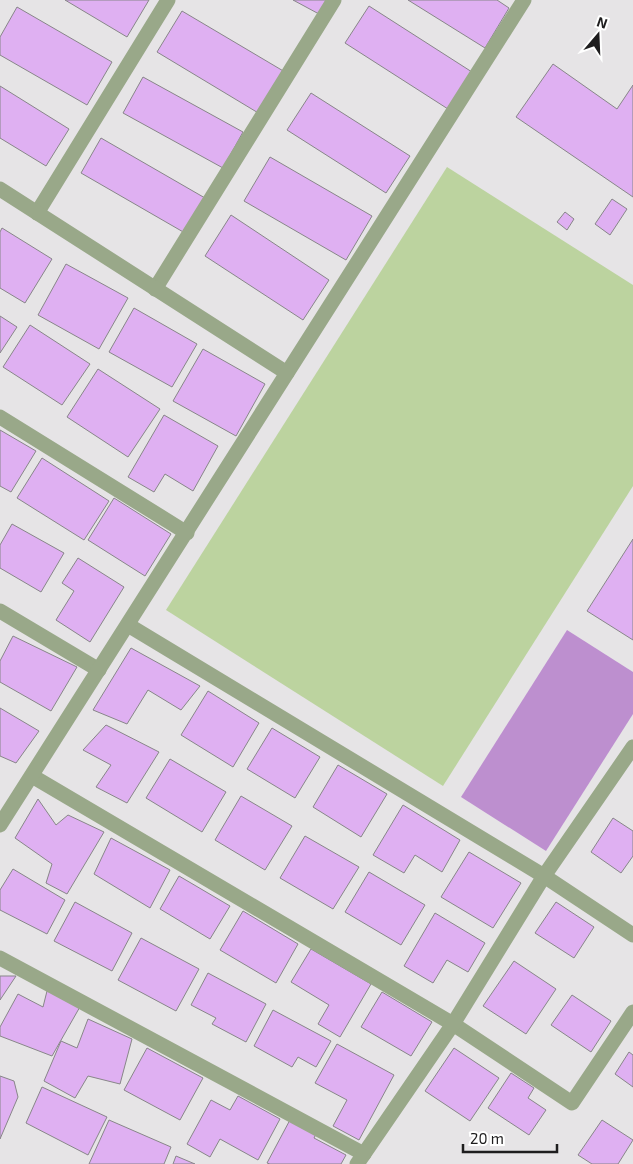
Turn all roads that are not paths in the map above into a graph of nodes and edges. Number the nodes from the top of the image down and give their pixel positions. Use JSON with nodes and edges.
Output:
{"nodes":[{"id":1,"x":168,"y":0,"type":"edge"},
{"id":2,"x":334,"y":0,"type":"edge"},
{"id":3,"x":524,"y":0,"type":"edge"},
{"id":4,"x":0,"y":189,"type":"edge"},
{"id":5,"x":37,"y":213,"type":"junction"},
{"id":6,"x":155,"y":289,"type":"junction"},
{"id":7,"x":287,"y":373,"type":"junction"},
{"id":8,"x":0,"y":417,"type":"edge"},
{"id":9,"x":187,"y":533,"type":"junction"},
{"id":10,"x":0,"y":611,"type":"edge"},
{"id":11,"x":128,"y":625,"type":"junction"},
{"id":12,"x":99,"y":670,"type":"junction"},
{"id":13,"x":633,"y":747,"type":"edge"},
{"id":14,"x":32,"y":776,"type":"junction"},
{"id":15,"x":5,"y":806,"type":"edge"},
{"id":16,"x":0,"y":825,"type":"edge"},
{"id":17,"x":544,"y":876,"type":"junction"},
{"id":18,"x":633,"y":935,"type":"edge"},
{"id":19,"x":0,"y":958,"type":"edge"},
{"id":20,"x":633,"y":1012,"type":"edge"},
{"id":21,"x":453,"y":1024,"type":"junction"},
{"id":22,"x":361,"y":1159,"type":"edge"}],
"edges":[{"from":1,"to":5,"type":"street"},
{"from":2,"to":6,"type":"street"},
{"from":3,"to":7,"type":"street"},
{"from":4,"to":5,"type":"street"},
{"from":5,"to":6,"type":"street"},
{"from":6,"to":7,"type":"street"},
{"from":7,"to":9,"type":"street"},
{"from":8,"to":9,"type":"street"},
{"from":9,"to":11,"type":"street"},
{"from":10,"to":12,"type":"street"},
{"from":11,"to":12,"type":"street"},
{"from":11,"to":17,"type":"street"},
{"from":12,"to":14,"type":"street"},
{"from":13,"to":17,"type":"street"},
{"from":14,"to":15,"type":"street"},
{"from":14,"to":21,"type":"street"},
{"from":15,"to":16,"type":"street"},
{"from":17,"to":18,"type":"street"},
{"from":17,"to":21,"type":"street"},
{"from":19,"to":22,"type":"street"},
{"from":20,"to":21,"type":"street"},
{"from":21,"to":22,"type":"street"}]}
